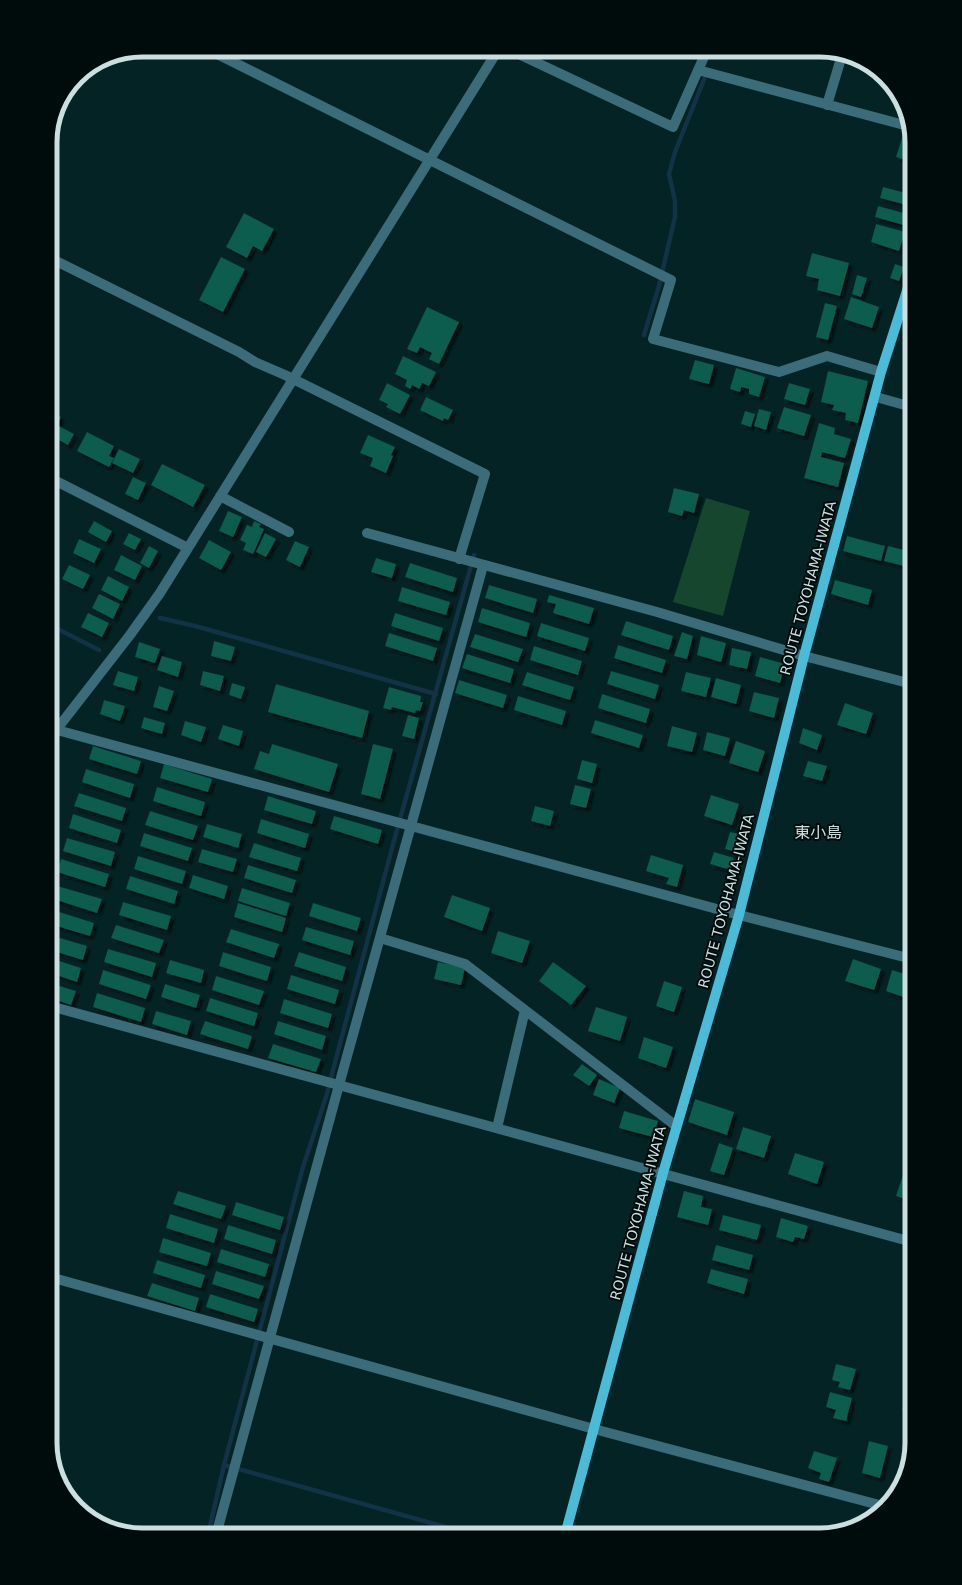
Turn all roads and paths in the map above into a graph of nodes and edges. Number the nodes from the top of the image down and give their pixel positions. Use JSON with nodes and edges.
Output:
{"nodes":[{"id":1,"x":223,"y":57,"type":"edge"},
{"id":2,"x":494,"y":57,"type":"edge"},
{"id":3,"x":525,"y":57,"type":"edge"},
{"id":4,"x":704,"y":57,"type":"edge"},
{"id":5,"x":840,"y":60,"type":"edge"},
{"id":6,"x":698,"y":70,"type":"junction"},
{"id":7,"x":827,"y":104,"type":"junction"},
{"id":8,"x":903,"y":125,"type":"edge"},
{"id":9,"x":429,"y":160,"type":"junction"},
{"id":10,"x":57,"y":261,"type":"edge"},
{"id":11,"x":905,"y":297,"type":"edge"},
{"id":12,"x":881,"y":372,"type":"junction"},
{"id":13,"x":293,"y":379,"type":"junction"},
{"id":14,"x":876,"y":397,"type":"junction"},
{"id":15,"x":905,"y":405,"type":"edge"},
{"id":16,"x":57,"y":482,"type":"edge"},
{"id":17,"x":220,"y":496,"type":"junction"},
{"id":18,"x":288,"y":532,"type":"dead end"},
{"id":19,"x":367,"y":533,"type":"dead end"},
{"id":20,"x":188,"y":548,"type":"junction"},
{"id":21,"x":461,"y":560,"type":"junction"},
{"id":22,"x":480,"y":565,"type":"junction"},
{"id":23,"x":804,"y":656,"type":"junction"},
{"id":24,"x":905,"y":682,"type":"edge"},
{"id":25,"x":57,"y":730,"type":"joint"},
{"id":26,"x":411,"y":825,"type":"junction"},
{"id":27,"x":739,"y":915,"type":"junction"},
{"id":28,"x":380,"y":938,"type":"junction"},
{"id":29,"x":905,"y":957,"type":"edge"},
{"id":30,"x":57,"y":1008,"type":"edge"},
{"id":31,"x":525,"y":1010,"type":"junction"},
{"id":32,"x":339,"y":1085,"type":"junction"},
{"id":33,"x":676,"y":1126,"type":"junction"},
{"id":34,"x":497,"y":1128,"type":"junction"},
{"id":35,"x":663,"y":1173,"type":"junction"},
{"id":36,"x":905,"y":1240,"type":"edge"},
{"id":37,"x":57,"y":1279,"type":"edge"},
{"id":38,"x":270,"y":1338,"type":"junction"},
{"id":39,"x":594,"y":1429,"type":"junction"},
{"id":40,"x":878,"y":1505,"type":"edge"},
{"id":41,"x":218,"y":1528,"type":"edge"},
{"id":42,"x":567,"y":1528,"type":"edge"}],
"edges":[{"from":1,"to":9,"type":"street"},
{"from":2,"to":9,"type":"street"},
{"from":3,"to":6,"type":"street"},
{"from":4,"to":6,"type":"street"},
{"from":5,"to":7,"type":"street"},
{"from":6,"to":7,"type":"street"},
{"from":7,"to":8,"type":"street"},
{"from":9,"to":12,"type":"street"},
{"from":9,"to":13,"type":"street"},
{"from":10,"to":13,"type":"street"},
{"from":11,"to":12,"type":"main road","name":"ROUTE TOYOHAMA-IWATA"},
{"from":12,"to":14,"type":"main road","name":"ROUTE TOYOHAMA-IWATA"},
{"from":13,"to":17,"type":"street"},
{"from":13,"to":21,"type":"street"},
{"from":14,"to":15,"type":"street"},
{"from":14,"to":23,"type":"main road","name":"ROUTE TOYOHAMA-IWATA"},
{"from":16,"to":20,"type":"street"},
{"from":17,"to":18,"type":"street"},
{"from":17,"to":20,"type":"street"},
{"from":19,"to":21,"type":"street"},
{"from":20,"to":25,"type":"street"},
{"from":21,"to":22,"type":"street"},
{"from":22,"to":23,"type":"street"},
{"from":22,"to":26,"type":"street"},
{"from":23,"to":24,"type":"street"},
{"from":23,"to":27,"type":"main road","name":"ROUTE TOYOHAMA-IWATA"},
{"from":25,"to":26,"type":"street"},
{"from":26,"to":27,"type":"street"},
{"from":26,"to":28,"type":"street"},
{"from":27,"to":29,"type":"street"},
{"from":27,"to":33,"type":"main road","name":"ROUTE TOYOHAMA-IWATA"},
{"from":28,"to":31,"type":"street"},
{"from":28,"to":32,"type":"street"},
{"from":30,"to":32,"type":"street"},
{"from":31,"to":33,"type":"street"},
{"from":31,"to":34,"type":"street"},
{"from":32,"to":34,"type":"street"},
{"from":32,"to":38,"type":"street"},
{"from":33,"to":35,"type":"main road","name":"ROUTE TOYOHAMA-IWATA"},
{"from":34,"to":35,"type":"street"},
{"from":35,"to":36,"type":"street"},
{"from":35,"to":39,"type":"main road","name":"ROUTE TOYOHAMA-IWATA"},
{"from":37,"to":38,"type":"street"},
{"from":38,"to":39,"type":"street"},
{"from":38,"to":41,"type":"street"},
{"from":39,"to":40,"type":"street"},
{"from":39,"to":42,"type":"main road","name":"ROUTE TOYOHAMA-IWATA"}]}
